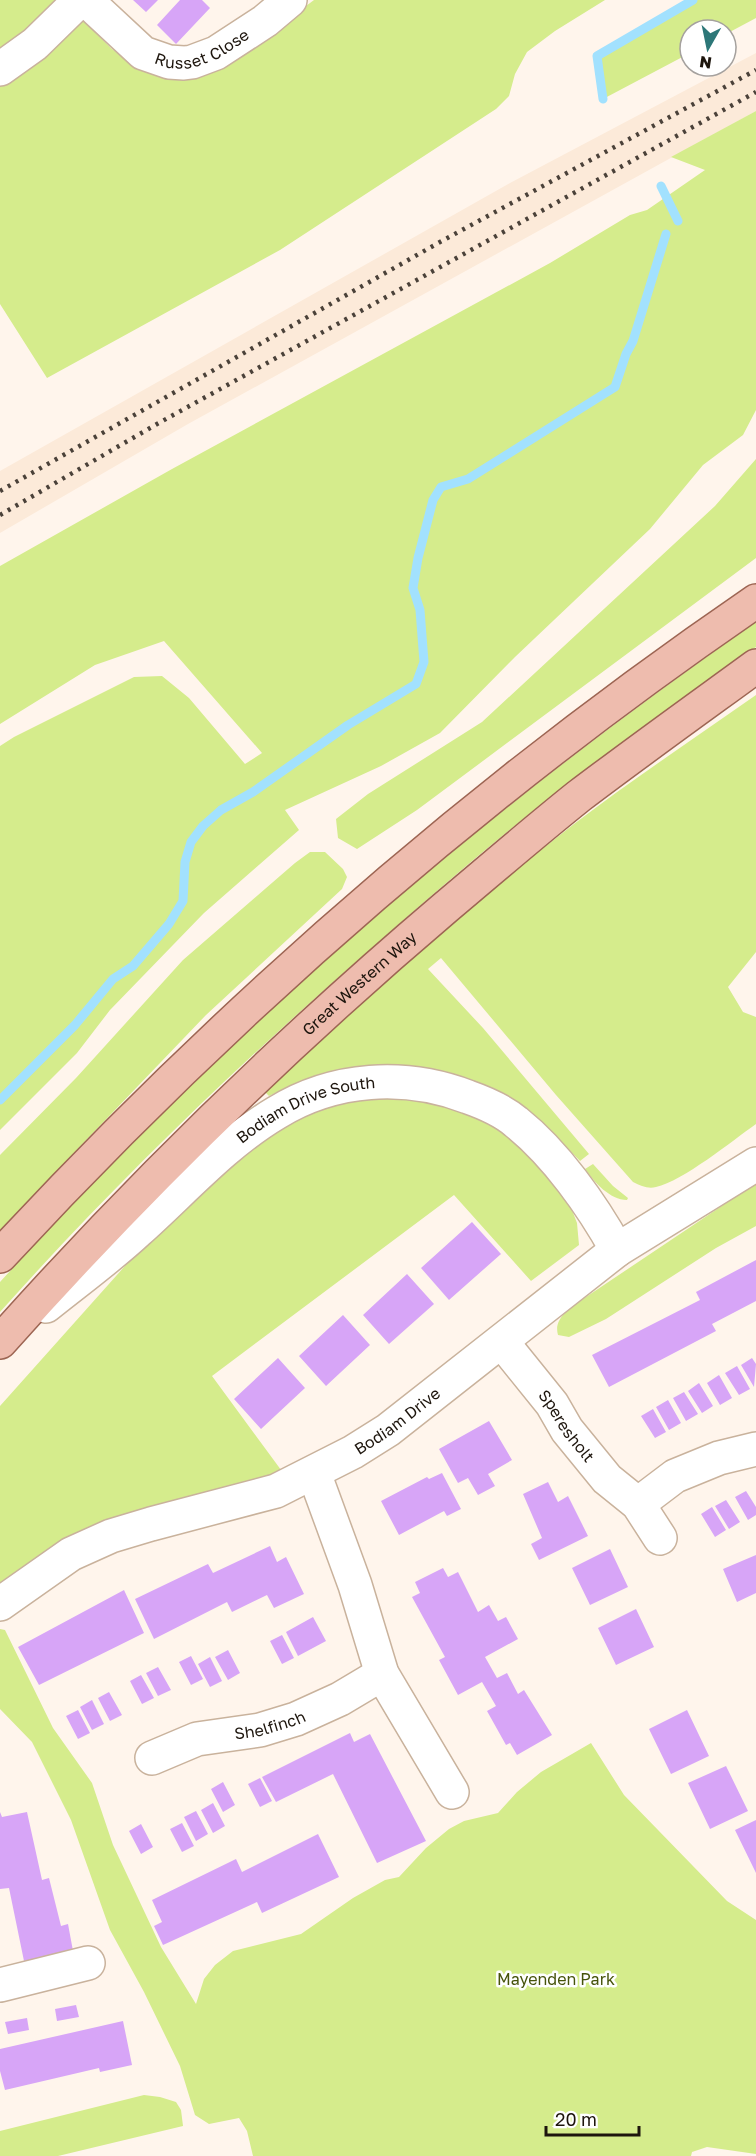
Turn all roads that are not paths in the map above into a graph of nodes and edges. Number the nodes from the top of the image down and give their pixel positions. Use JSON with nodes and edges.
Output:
{"nodes":[{"id":1,"x":80,"y":0,"type":"edge"},
{"id":2,"x":86,"y":0,"type":"edge"},
{"id":3,"x":290,"y":0,"type":"edge"},
{"id":4,"x":0,"y":69,"type":"edge"},
{"id":5,"x":756,"y":601,"type":"edge"},
{"id":6,"x":756,"y":666,"type":"edge"},
{"id":7,"x":756,"y":1164,"type":"edge"},
{"id":8,"x":617,"y":1250,"type":"junction"},
{"id":9,"x":0,"y":1256,"type":"edge"},
{"id":10,"x":0,"y":1342,"type":"edge"},
{"id":11,"x":502,"y":1342,"type":"junction"},
{"id":12,"x":756,"y":1449,"type":"edge"},
{"id":13,"x":314,"y":1473,"type":"junction"},
{"id":14,"x":638,"y":1504,"type":"junction"},
{"id":15,"x":660,"y":1538,"type":"dead end"},
{"id":16,"x":0,"y":1604,"type":"edge"},
{"id":17,"x":382,"y":1674,"type":"junction"},
{"id":18,"x":152,"y":1758,"type":"dead end"},
{"id":19,"x":452,"y":1792,"type":"dead end"},
{"id":20,"x":88,"y":1963,"type":"dead end"},
{"id":21,"x":0,"y":1985,"type":"edge"}],
"edges":[{"from":1,"to":4,"type":"street"},
{"from":2,"to":3,"type":"street","name":"Russet Close"},
{"from":5,"to":9,"type":"main road"},
{"from":6,"to":10,"type":"main road","name":"Great Western Way"},
{"from":7,"to":8,"type":"street","name":"Bodiam Drive"},
{"from":8,"to":10,"type":"street","name":"Bodiam Drive South"},
{"from":8,"to":11,"type":"street","name":"Bodiam Drive"},
{"from":11,"to":13,"type":"street","name":"Bodiam Drive"},
{"from":11,"to":14,"type":"street","name":"Speresholt"},
{"from":12,"to":14,"type":"street"},
{"from":13,"to":16,"type":"street","name":"Bodiam Drive"},
{"from":13,"to":17,"type":"street"},
{"from":14,"to":15,"type":"street","name":"Speresholt"},
{"from":17,"to":18,"type":"street","name":"Shelfinch"},
{"from":17,"to":19,"type":"street"},
{"from":20,"to":21,"type":"street"}]}
